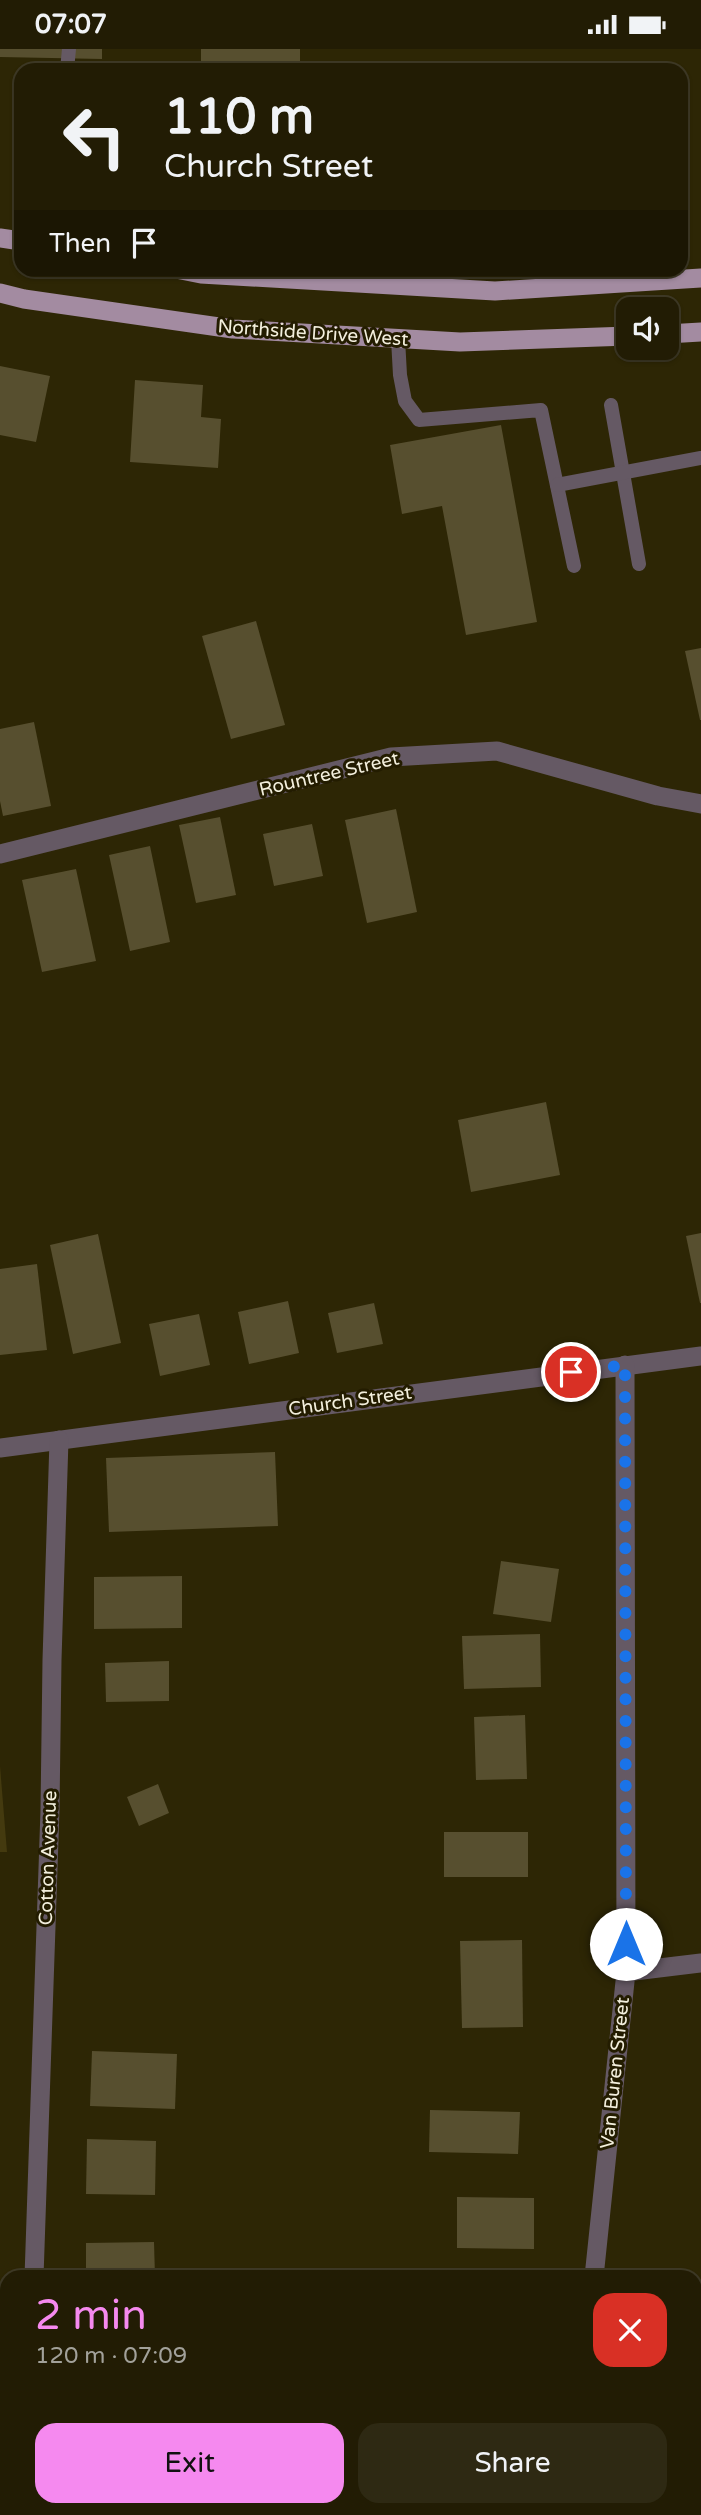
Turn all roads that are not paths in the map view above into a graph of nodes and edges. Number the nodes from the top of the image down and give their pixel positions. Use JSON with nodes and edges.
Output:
{"nodes":[{"id":1,"x":253,"y":277,"type":"edge"},
{"id":2,"x":701,"y":278,"type":"edge"},
{"id":3,"x":0,"y":293,"type":"edge"},
{"id":4,"x":701,"y":332,"type":"edge"},
{"id":5,"x":679,"y":333,"type":"edge"},
{"id":6,"x":616,"y":336,"type":"edge"},
{"id":7,"x":398,"y":339,"type":"junction"},
{"id":8,"x":611,"y":405,"type":"dead end"},
{"id":9,"x":701,"y":458,"type":"edge"},
{"id":10,"x":622,"y":473,"type":"junction"},
{"id":11,"x":556,"y":485,"type":"junction"},
{"id":12,"x":639,"y":564,"type":"dead end"},
{"id":13,"x":574,"y":566,"type":"dead end"},
{"id":14,"x":701,"y":804,"type":"edge"},
{"id":15,"x":0,"y":854,"type":"edge"},
{"id":16,"x":701,"y":1356,"type":"edge"},
{"id":17,"x":625,"y":1365,"type":"junction"},
{"id":18,"x":59,"y":1440,"type":"junction"},
{"id":19,"x":0,"y":1448,"type":"edge"},
{"id":20,"x":701,"y":1963,"type":"edge"},
{"id":21,"x":626,"y":1972,"type":"junction"},
{"id":22,"x":34,"y":2270,"type":"edge"},
{"id":23,"x":595,"y":2270,"type":"edge"}],
"edges":[{"from":1,"to":2,"type":"main road"},
{"from":3,"to":7,"type":"main road","name":"Northside Drive West"},
{"from":4,"to":5,"type":"main road"},
{"from":6,"to":7,"type":"main road","name":"Northside Drive West"},
{"from":7,"to":11,"type":"lane"},
{"from":8,"to":10,"type":"lane"},
{"from":9,"to":10,"type":"lane"},
{"from":10,"to":11,"type":"lane"},
{"from":10,"to":12,"type":"lane"},
{"from":11,"to":13,"type":"lane"},
{"from":14,"to":15,"type":"street","name":"Rountree Street"},
{"from":16,"to":17,"type":"street","name":"Church Street"},
{"from":17,"to":18,"type":"street","name":"Church Street"},
{"from":17,"to":21,"type":"street","name":"Van Buren Street"},
{"from":18,"to":19,"type":"street","name":"Church Street"},
{"from":18,"to":22,"type":"street","name":"Cotton Avenue"},
{"from":20,"to":21,"type":"street"},
{"from":21,"to":23,"type":"street","name":"Van Buren Street"}]}
